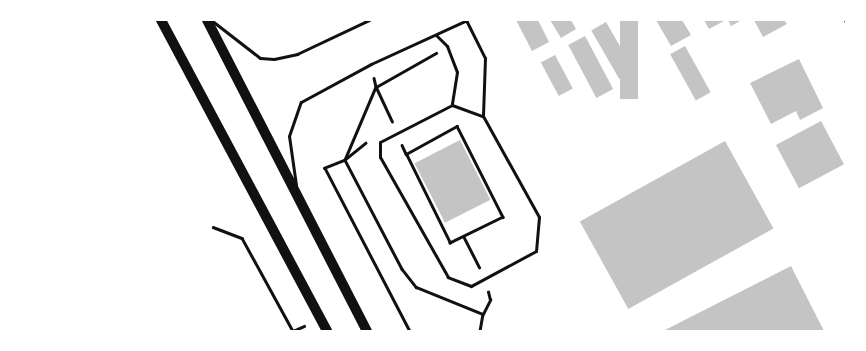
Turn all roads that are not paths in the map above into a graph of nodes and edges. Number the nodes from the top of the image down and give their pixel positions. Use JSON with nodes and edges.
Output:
{"nodes":[{"id":1,"x":161,"y":20,"type":"edge"},
{"id":2,"x":207,"y":20,"type":"edge"},
{"id":3,"x":211,"y":20,"type":"edge"},
{"id":4,"x":369,"y":20,"type":"edge"},
{"id":5,"x":466,"y":20,"type":"edge"},
{"id":6,"x":436,"y":35,"type":"junction"},
{"id":7,"x":452,"y":105,"type":"junction"},
{"id":8,"x":483,"y":116,"type":"junction"},
{"id":9,"x":297,"y":189,"type":"junction"},
{"id":10,"x":328,"y":331,"type":"edge"},
{"id":11,"x":366,"y":331,"type":"edge"}],
"edges":[{"from":1,"to":10,"type":"main road"},
{"from":2,"to":9,"type":"main road"},
{"from":3,"to":4,"type":"lane"},
{"from":5,"to":6,"type":"lane"},
{"from":5,"to":8,"type":"lane"},
{"from":6,"to":7,"type":"lane"},
{"from":6,"to":9,"type":"lane"},
{"from":7,"to":8,"type":"lane"},
{"from":7,"to":8,"type":"lane"},
{"from":9,"to":11,"type":"main road"}]}
